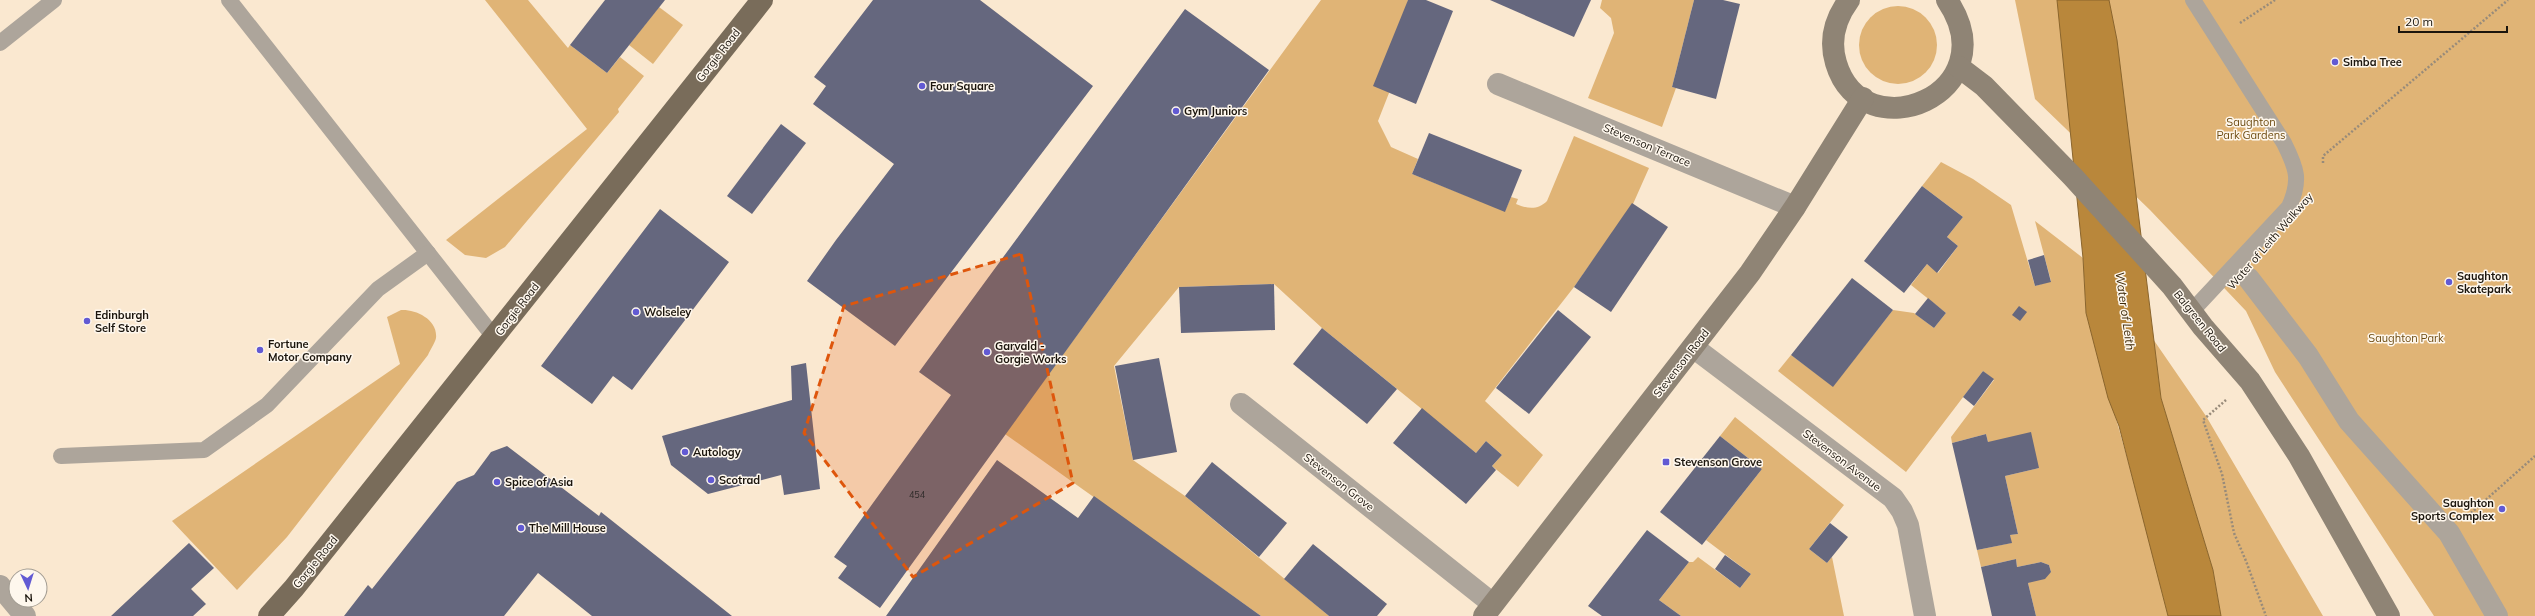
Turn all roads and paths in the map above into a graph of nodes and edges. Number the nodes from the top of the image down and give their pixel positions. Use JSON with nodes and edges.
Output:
{"nodes":[{"id":1,"x":54,"y":0,"type":"edge"},
{"id":2,"x":229,"y":0,"type":"edge"},
{"id":3,"x":762,"y":0,"type":"edge"},
{"id":4,"x":1849,"y":0,"type":"edge"},
{"id":5,"x":1947,"y":0,"type":"edge"},
{"id":6,"x":2193,"y":0,"type":"edge"},
{"id":7,"x":2275,"y":0,"type":"edge"},
{"id":8,"x":2508,"y":0,"type":"edge"},
{"id":9,"x":2216,"y":37,"type":"junction"},
{"id":10,"x":0,"y":43,"type":"edge"},
{"id":11,"x":1959,"y":67,"type":"junction"},
{"id":12,"x":1498,"y":84,"type":"dead end"},
{"id":13,"x":1863,"y":98,"type":"junction"},
{"id":14,"x":2324,"y":168,"type":"dead end"},
{"id":15,"x":1795,"y":207,"type":"junction"},
{"id":16,"x":428,"y":253,"type":"junction"},
{"id":17,"x":2249,"y":279,"type":"dead end"},
{"id":18,"x":2191,"y":312,"type":"junction"},
{"id":19,"x":494,"y":337,"type":"junction"},
{"id":20,"x":1693,"y":347,"type":"junction"},
{"id":21,"x":2250,"y":381,"type":"junction"},
{"id":22,"x":1241,"y":404,"type":"dead end"},
{"id":23,"x":61,"y":456,"type":"dead end"},
{"id":24,"x":2535,"y":456,"type":"edge"},
{"id":25,"x":2449,"y":533,"type":"junction"},
{"id":26,"x":0,"y":586,"type":"edge"},
{"id":27,"x":1488,"y":610,"type":"edge"},
{"id":28,"x":25,"y":616,"type":"edge"},
{"id":29,"x":269,"y":616,"type":"edge"},
{"id":30,"x":1925,"y":616,"type":"edge"},
{"id":31,"x":2266,"y":616,"type":"edge"},
{"id":32,"x":2389,"y":616,"type":"edge"},
{"id":33,"x":2497,"y":616,"type":"edge"}],
"edges":[{"from":1,"to":10,"type":"lane"},
{"from":2,"to":16,"type":"lane"},
{"from":3,"to":19,"type":"main road","name":"Gorgie Road"},
{"from":4,"to":13,"type":"street"},
{"from":5,"to":11,"type":"street"},
{"from":6,"to":9,"type":"lane"},
{"from":7,"to":9,"type":"path"},
{"from":8,"to":14,"type":"path"},
{"from":9,"to":18,"type":"lane"},
{"from":11,"to":13,"type":"street"},
{"from":11,"to":18,"type":"street","name":"Balgreen Road"},
{"from":12,"to":15,"type":"street","name":"Stevenson Terrace"},
{"from":13,"to":15,"type":"street","name":"Stevenson Road"},
{"from":15,"to":20,"type":"street","name":"Stevenson Road"},
{"from":16,"to":19,"type":"lane"},
{"from":16,"to":23,"type":"lane"},
{"from":17,"to":25,"type":"street"},
{"from":18,"to":21,"type":"street","name":"Balgreen Road"},
{"from":19,"to":29,"type":"main road","name":"Gorgie Road"},
{"from":20,"to":27,"type":"street","name":"Stevenson Road"},
{"from":20,"to":30,"type":"street","name":"Stevenson Avenue"},
{"from":21,"to":31,"type":"path"},
{"from":21,"to":32,"type":"street","name":"Balgreen Road"},
{"from":22,"to":27,"type":"street","name":"Stevenson Grove"},
{"from":24,"to":25,"type":"path"},
{"from":25,"to":33,"type":"street"},
{"from":26,"to":28,"type":"street"}]}
